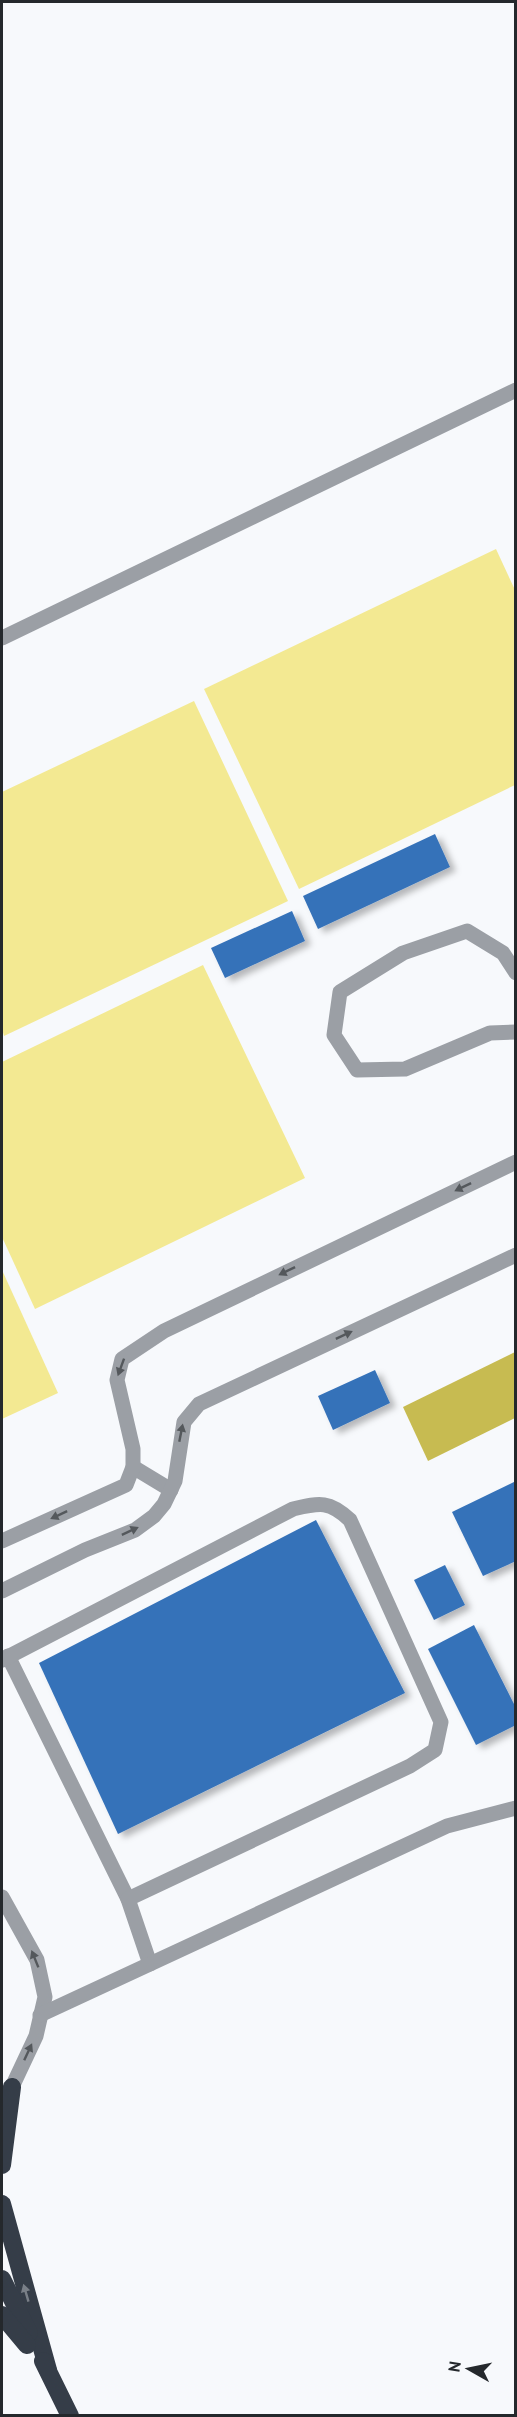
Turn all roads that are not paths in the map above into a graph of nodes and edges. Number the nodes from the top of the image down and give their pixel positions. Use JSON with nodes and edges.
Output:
{"nodes":[{"id":1,"x":516,"y":390,"type":"edge"},
{"id":2,"x":2,"y":638,"type":"edge"},
{"id":3,"x":516,"y":973,"type":"edge"},
{"id":4,"x":516,"y":1032,"type":"edge"},
{"id":5,"x":516,"y":1161,"type":"edge"},
{"id":6,"x":516,"y":1255,"type":"edge"},
{"id":7,"x":133,"y":1467,"type":"junction"},
{"id":8,"x":171,"y":1490,"type":"junction"},
{"id":9,"x":2,"y":1541,"type":"edge"},
{"id":10,"x":2,"y":1591,"type":"edge"},
{"id":11,"x":5,"y":1658,"type":"edge"},
{"id":12,"x":516,"y":1808,"type":"edge"},
{"id":13,"x":2,"y":1897,"type":"edge"},
{"id":14,"x":128,"y":1899,"type":"junction"},
{"id":15,"x":150,"y":1964,"type":"junction"},
{"id":16,"x":40,"y":2015,"type":"junction"},
{"id":17,"x":7,"y":2092,"type":"edge"},
{"id":18,"x":2,"y":2165,"type":"edge"},
{"id":19,"x":2,"y":2204,"type":"edge"},
{"id":20,"x":2,"y":2279,"type":"edge"},
{"id":21,"x":2,"y":2315,"type":"edge"},
{"id":22,"x":48,"y":2370,"type":"junction"},
{"id":23,"x":70,"y":2415,"type":"edge"}],
"edges":[{"from":1,"to":2,"type":"street"},
{"from":3,"to":4,"type":"street"},
{"from":5,"to":7,"type":"street","one_way":true},
{"from":8,"to":6,"type":"street","one_way":true},
{"from":7,"to":8,"type":"street"},
{"from":7,"to":9,"type":"street","one_way":true},
{"from":10,"to":8,"type":"street","one_way":true},
{"from":11,"to":14,"type":"street"},
{"from":11,"to":14,"type":"street"},
{"from":12,"to":15,"type":"street"},
{"from":16,"to":13,"type":"street","one_way":true},
{"from":14,"to":15,"type":"street"},
{"from":15,"to":16,"type":"street"},
{"from":17,"to":16,"type":"street","one_way":true},
{"from":17,"to":18,"type":"highway"},
{"from":22,"to":19,"type":"highway","one_way":true},
{"from":20,"to":22,"type":"highway"},
{"from":21,"to":22,"type":"highway"},
{"from":22,"to":23,"type":"highway"}]}
